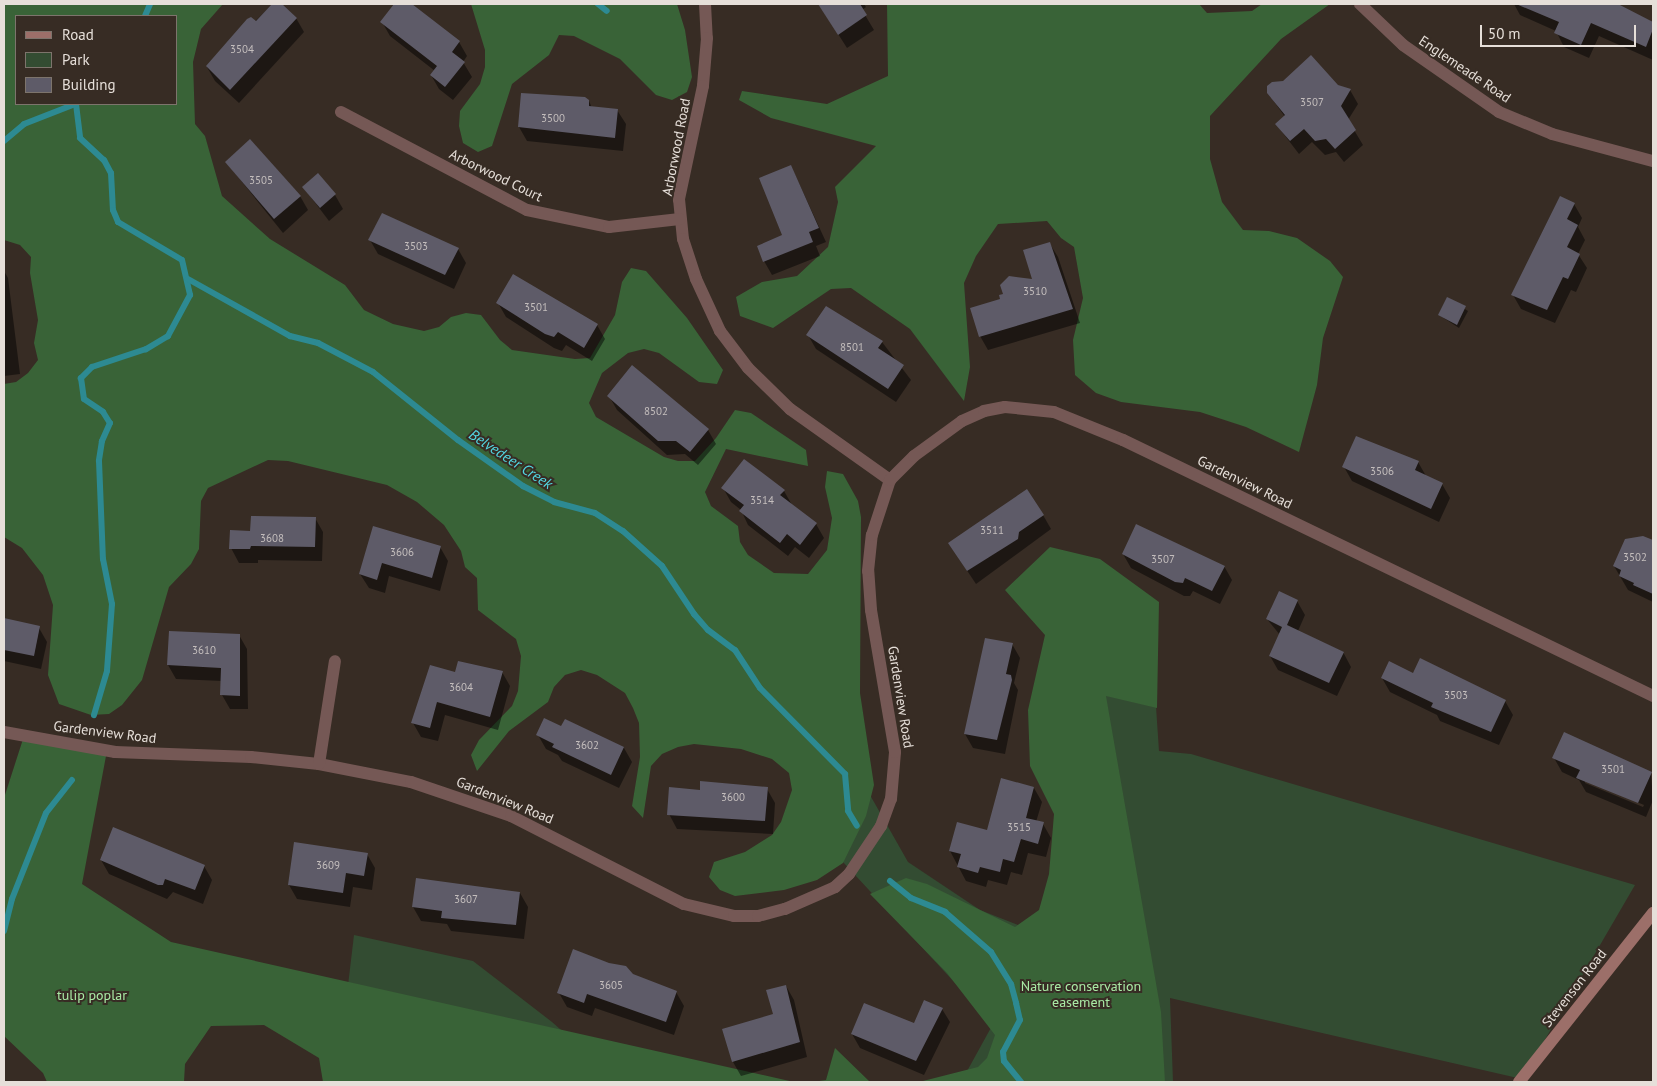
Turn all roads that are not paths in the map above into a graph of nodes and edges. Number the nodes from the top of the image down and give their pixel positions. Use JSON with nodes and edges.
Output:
{"nodes":[{"id":1,"x":705,"y":4,"type":"edge"},
{"id":2,"x":1360,"y":4,"type":"edge"},
{"id":3,"x":341,"y":112,"type":"dead end"},
{"id":4,"x":1653,"y":161,"type":"edge"},
{"id":5,"x":680,"y":219,"type":"junction"},
{"id":6,"x":890,"y":480,"type":"junction"},
{"id":7,"x":334,"y":661,"type":"dead end"},
{"id":8,"x":1653,"y":696,"type":"edge"},
{"id":9,"x":4,"y":732,"type":"edge"},
{"id":10,"x":319,"y":764,"type":"junction"},
{"id":11,"x":1653,"y":913,"type":"edge"},
{"id":12,"x":1520,"y":1082,"type":"edge"}],
"edges":[{"from":1,"to":5,"type":"street","name":"Arborwood Road"},
{"from":2,"to":4,"type":"street","name":"Englemeade Road"},
{"from":3,"to":5,"type":"street","name":"Arborwood Court"},
{"from":5,"to":6,"type":"street","name":"Arborwood Road"},
{"from":6,"to":8,"type":"street","name":"Gardenview Road"},
{"from":6,"to":10,"type":"street","name":"Gardenview Road"},
{"from":7,"to":10,"type":"street"},
{"from":9,"to":10,"type":"street","name":"Gardenview Road"},
{"from":11,"to":12,"type":"street","name":"Stevenson Road"}]}
